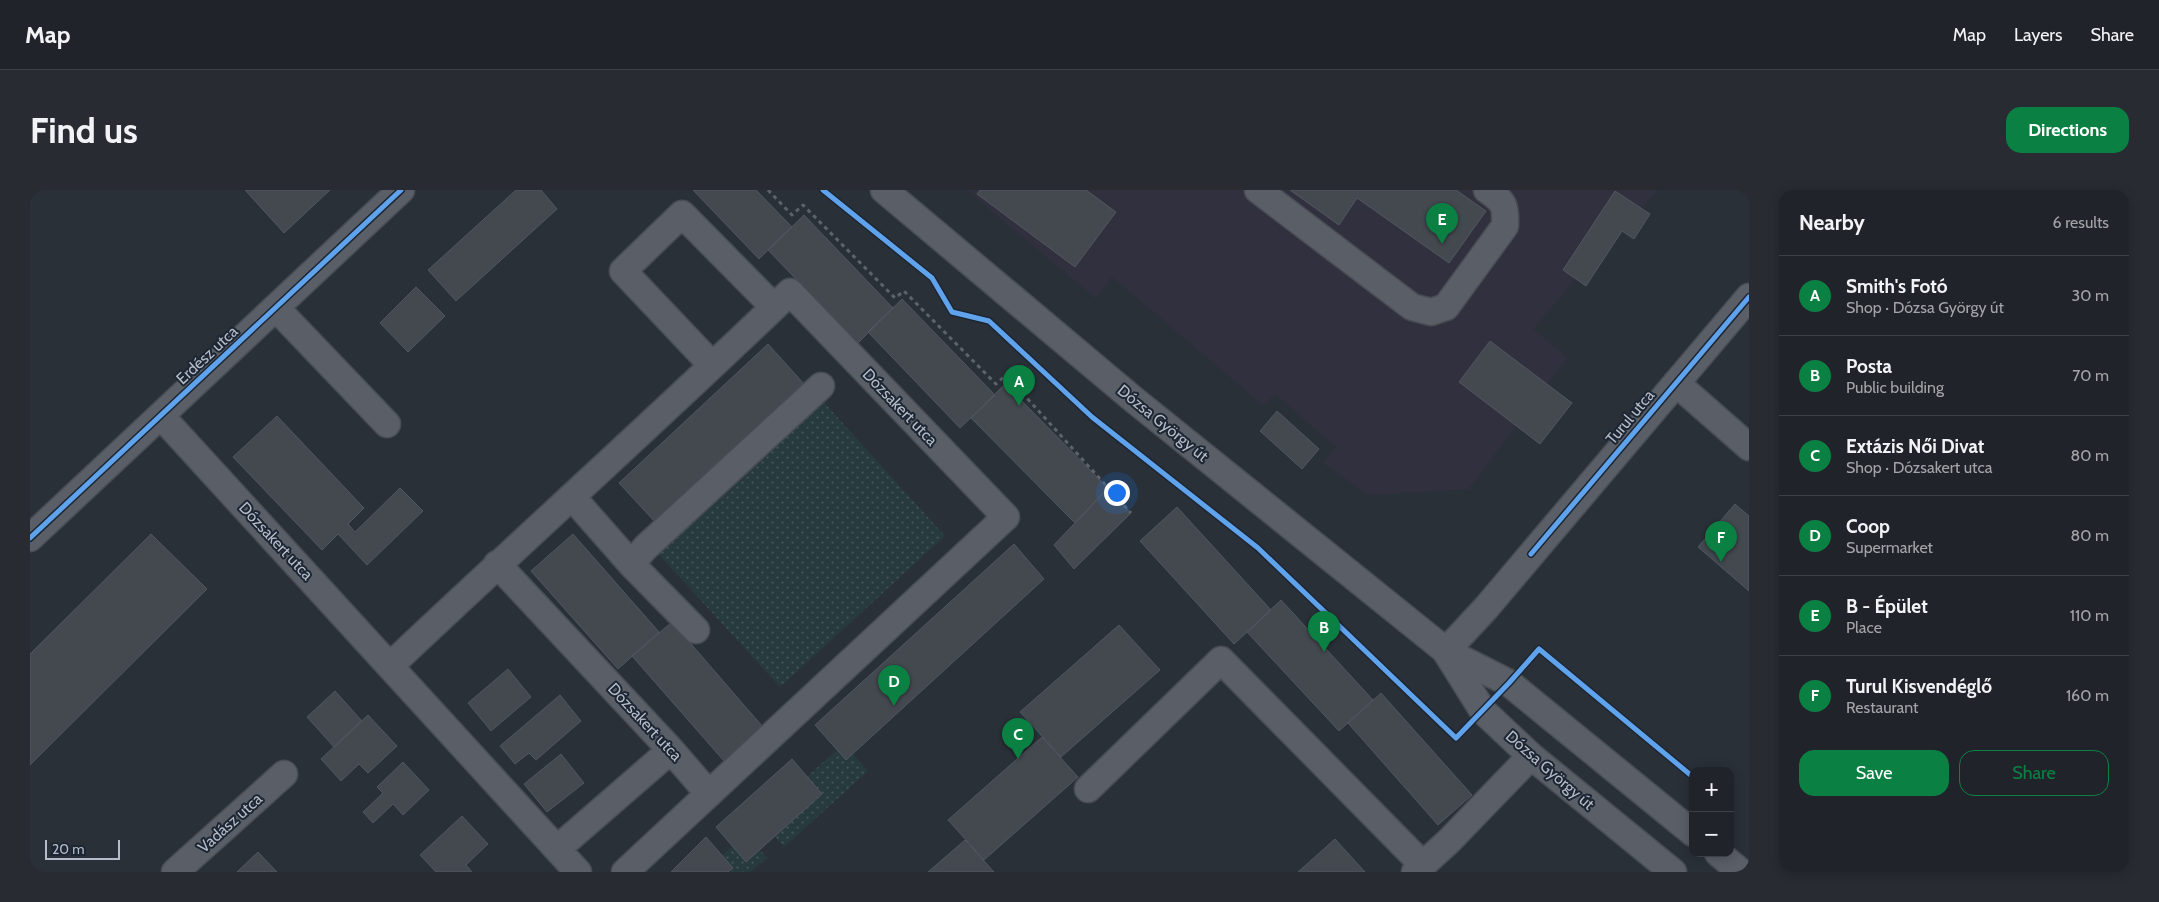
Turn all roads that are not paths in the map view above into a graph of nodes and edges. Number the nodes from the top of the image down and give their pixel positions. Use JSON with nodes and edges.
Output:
{"nodes":[{"id":1,"x":401,"y":190,"type":"edge"},
{"id":2,"x":884,"y":190,"type":"edge"},
{"id":3,"x":1258,"y":190,"type":"edge"},
{"id":4,"x":1487,"y":190,"type":"edge"},
{"id":5,"x":1749,"y":297,"type":"edge"},
{"id":6,"x":774,"y":307,"type":"junction"},
{"id":7,"x":276,"y":308,"type":"junction"},
{"id":8,"x":712,"y":365,"type":"junction"},
{"id":9,"x":1676,"y":382,"type":"junction"},
{"id":10,"x":821,"y":386,"type":"dead end"},
{"id":11,"x":161,"y":416,"type":"junction"},
{"id":12,"x":387,"y":424,"type":"dead end"},
{"id":13,"x":1749,"y":447,"type":"edge"},
{"id":14,"x":573,"y":498,"type":"junction"},
{"id":15,"x":30,"y":538,"type":"edge"},
{"id":16,"x":497,"y":564,"type":"junction"},
{"id":17,"x":631,"y":564,"type":"junction"},
{"id":18,"x":696,"y":630,"type":"dead end"},
{"id":19,"x":1446,"y":651,"type":"junction"},
{"id":20,"x":391,"y":666,"type":"junction"},
{"id":21,"x":671,"y":750,"type":"junction"},
{"id":22,"x":1531,"y":756,"type":"junction"},
{"id":23,"x":284,"y":774,"type":"dead end"},
{"id":24,"x":1088,"y":789,"type":"dead end"},
{"id":25,"x":709,"y":794,"type":"junction"},
{"id":26,"x":1689,"y":830,"type":"edge"},
{"id":27,"x":557,"y":849,"type":"junction"},
{"id":28,"x":1723,"y":857,"type":"edge"},
{"id":29,"x":1419,"y":869,"type":"edge"},
{"id":30,"x":175,"y":872,"type":"edge"},
{"id":31,"x":578,"y":872,"type":"edge"},
{"id":32,"x":625,"y":872,"type":"edge"},
{"id":33,"x":1673,"y":872,"type":"edge"},
{"id":34,"x":1741,"y":872,"type":"edge"}],
"edges":[{"from":1,"to":7,"type":"street","name":"Erdész utca"},
{"from":2,"to":19,"type":"street","name":"Dózsa György út"},
{"from":3,"to":4,"type":"street"},
{"from":5,"to":9,"type":"street","name":"Turul utca"},
{"from":6,"to":8,"type":"street","name":"Dózsakert utca"},
{"from":6,"to":8,"type":"street"},
{"from":6,"to":25,"type":"street","name":"Dózsakert utca"},
{"from":7,"to":11,"type":"street","name":"Erdész utca"},
{"from":7,"to":12,"type":"street"},
{"from":8,"to":14,"type":"street","name":"Dózsakert utca"},
{"from":9,"to":13,"type":"street"},
{"from":9,"to":19,"type":"street","name":"Turul utca"},
{"from":10,"to":17,"type":"street"},
{"from":11,"to":15,"type":"street","name":"Erdész utca"},
{"from":11,"to":20,"type":"street","name":"Dózsakert utca"},
{"from":14,"to":16,"type":"street","name":"Dózsakert utca"},
{"from":14,"to":17,"type":"street"},
{"from":16,"to":20,"type":"street","name":"Dózsakert utca"},
{"from":16,"to":21,"type":"street","name":"Dózsakert utca"},
{"from":17,"to":18,"type":"street"},
{"from":19,"to":22,"type":"street","name":"Dózsa György út"},
{"from":19,"to":26,"type":"street","name":"Dózsa György út"},
{"from":20,"to":27,"type":"street","name":"Dózsakert utca"},
{"from":21,"to":25,"type":"street","name":"Dózsakert utca"},
{"from":21,"to":27,"type":"street"},
{"from":22,"to":29,"type":"street"},
{"from":22,"to":33,"type":"street","name":"Dózsa György út"},
{"from":23,"to":30,"type":"street","name":"Vadász utca"},
{"from":24,"to":29,"type":"street"},
{"from":25,"to":32,"type":"street","name":"Dózsakert utca"},
{"from":27,"to":31,"type":"street","name":"Dózsakert utca"},
{"from":28,"to":34,"type":"street"}]}
